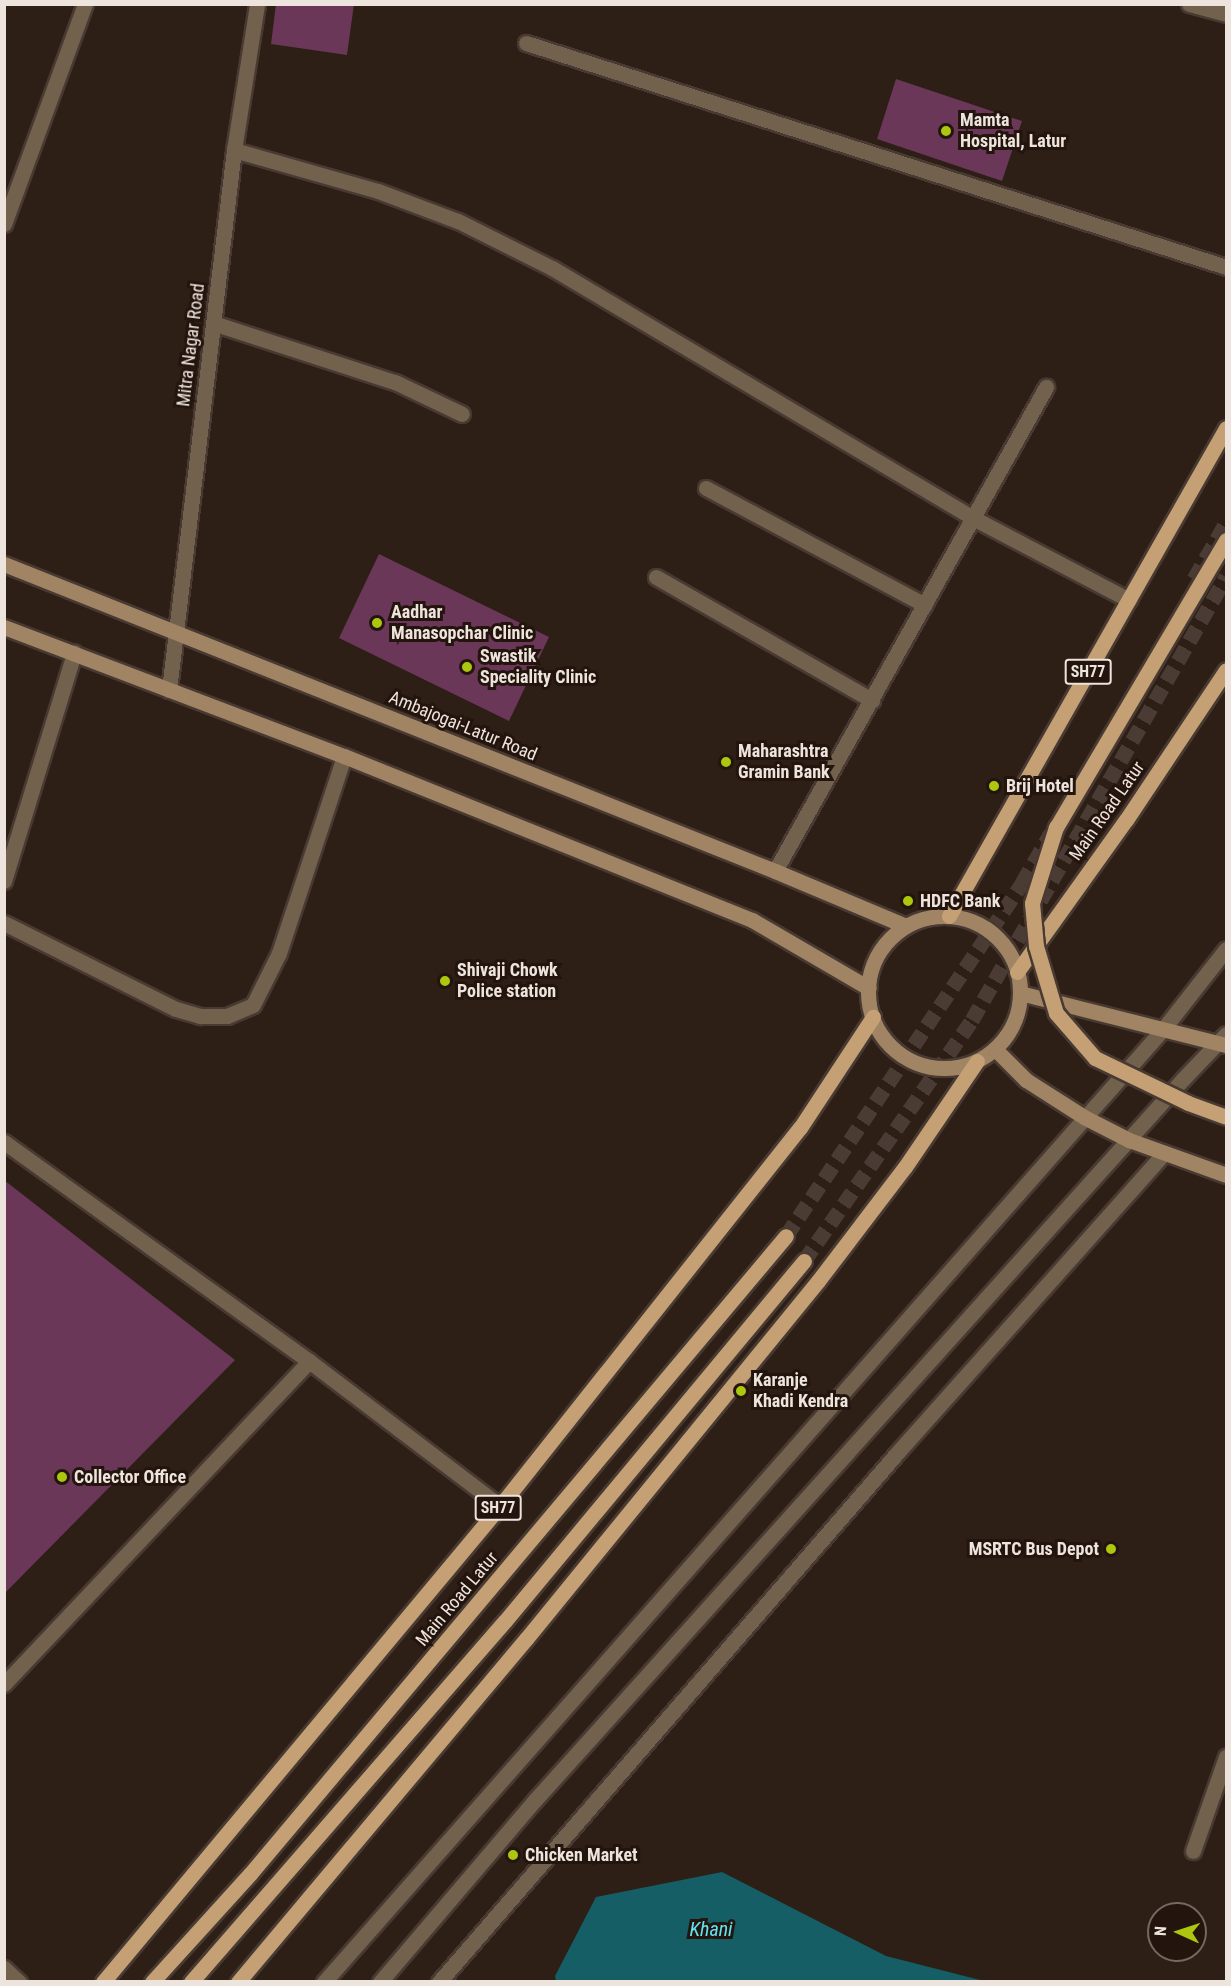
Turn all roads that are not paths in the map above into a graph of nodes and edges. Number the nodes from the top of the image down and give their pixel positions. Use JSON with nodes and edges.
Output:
{"nodes":[{"id":1,"x":85,"y":4,"type":"edge"},
{"id":2,"x":257,"y":4,"type":"edge"},
{"id":3,"x":1189,"y":4,"type":"edge"},
{"id":4,"x":1227,"y":14,"type":"edge"},
{"id":5,"x":526,"y":43,"type":"dead end"},
{"id":6,"x":234,"y":150,"type":"junction"},
{"id":7,"x":4,"y":224,"type":"edge"},
{"id":8,"x":1227,"y":267,"type":"edge"},
{"id":9,"x":213,"y":322,"type":"junction"},
{"id":10,"x":1046,"y":387,"type":"dead end"},
{"id":11,"x":462,"y":414,"type":"dead end"},
{"id":12,"x":1227,"y":428,"type":"edge"},
{"id":13,"x":706,"y":488,"type":"dead end"},
{"id":14,"x":973,"y":518,"type":"junction"},
{"id":15,"x":1227,"y":540,"type":"edge"},
{"id":16,"x":4,"y":564,"type":"edge"},
{"id":17,"x":656,"y":577,"type":"dead end"},
{"id":18,"x":1129,"y":600,"type":"junction"},
{"id":19,"x":925,"y":605,"type":"junction"},
{"id":20,"x":4,"y":627,"type":"edge"},
{"id":21,"x":175,"y":632,"type":"junction"},
{"id":22,"x":74,"y":653,"type":"junction"},
{"id":23,"x":1227,"y":670,"type":"edge"},
{"id":24,"x":169,"y":690,"type":"junction"},
{"id":25,"x":872,"y":700,"type":"junction"},
{"id":26,"x":344,"y":756,"type":"junction"},
{"id":27,"x":775,"y":871,"type":"junction"},
{"id":28,"x":4,"y":881,"type":"edge"},
{"id":29,"x":949,"y":916,"type":"junction"},
{"id":30,"x":4,"y":923,"type":"edge"},
{"id":31,"x":906,"y":926,"type":"junction"},
{"id":32,"x":1227,"y":950,"type":"edge"},
{"id":33,"x":1017,"y":972,"type":"junction"},
{"id":34,"x":869,"y":988,"type":"junction"},
{"id":35,"x":1020,"y":993,"type":"junction"},
{"id":36,"x":873,"y":1017,"type":"junction"},
{"id":37,"x":1164,"y":1028,"type":"junction"},
{"id":38,"x":1224,"y":1041,"type":"edge"},
{"id":39,"x":995,"y":1049,"type":"junction"},
{"id":40,"x":977,"y":1061,"type":"junction"},
{"id":41,"x":1084,"y":1117,"type":"junction"},
{"id":42,"x":1227,"y":1117,"type":"edge"},
{"id":43,"x":1129,"y":1140,"type":"junction"},
{"id":44,"x":4,"y":1142,"type":"edge"},
{"id":45,"x":1164,"y":1153,"type":"junction"},
{"id":46,"x":1227,"y":1175,"type":"edge"},
{"id":47,"x":786,"y":1236,"type":"tunnel mouth"},
{"id":48,"x":804,"y":1261,"type":"tunnel mouth"},
{"id":49,"x":309,"y":1361,"type":"junction"},
{"id":50,"x":500,"y":1506,"type":"junction"},
{"id":51,"x":4,"y":1684,"type":"edge"},
{"id":52,"x":1227,"y":1757,"type":"edge"},
{"id":53,"x":1193,"y":1851,"type":"dead end"},
{"id":54,"x":4,"y":1968,"type":"edge"},
{"id":55,"x":19,"y":1982,"type":"edge"},
{"id":56,"x":102,"y":1982,"type":"edge"},
{"id":57,"x":152,"y":1982,"type":"edge"},
{"id":58,"x":191,"y":1982,"type":"edge"},
{"id":59,"x":238,"y":1982,"type":"edge"},
{"id":60,"x":324,"y":1982,"type":"edge"},
{"id":61,"x":380,"y":1982,"type":"edge"},
{"id":62,"x":439,"y":1982,"type":"edge"}],
"edges":[{"from":1,"to":7,"type":"street"},
{"from":2,"to":6,"type":"street","name":"Mitra Nagar Road"},
{"from":3,"to":4,"type":"street"},
{"from":5,"to":8,"type":"street"},
{"from":6,"to":9,"type":"street","name":"Mitra Nagar Road"},
{"from":6,"to":14,"type":"street"},
{"from":9,"to":11,"type":"street"},
{"from":9,"to":21,"type":"street","name":"Mitra Nagar Road"},
{"from":10,"to":14,"type":"street"},
{"from":12,"to":18,"type":"main road","number":"SH77"},
{"from":13,"to":19,"type":"street"},
{"from":14,"to":18,"type":"street"},
{"from":14,"to":19,"type":"street"},
{"from":15,"to":42,"type":"main road","bridge":true},
{"from":16,"to":21,"type":"main road","name":"Ambajogai-Latur Road"},
{"from":17,"to":25,"type":"street"},
{"from":18,"to":29,"type":"main road","number":"SH77"},
{"from":19,"to":25,"type":"street"},
{"from":20,"to":22,"type":"main road"},
{"from":21,"to":24,"type":"street","name":"Mitra Nagar Road"},
{"from":21,"to":27,"type":"main road","name":"Ambajogai-Latur Road"},
{"from":22,"to":24,"type":"main road"},
{"from":22,"to":28,"type":"street"},
{"from":23,"to":33,"type":"main road","name":"Main Road Latur"},
{"from":24,"to":26,"type":"main road"},
{"from":25,"to":27,"type":"street"},
{"from":26,"to":30,"type":"street"},
{"from":26,"to":34,"type":"main road"},
{"from":27,"to":31,"type":"main road","name":"Ambajogai-Latur Road"},
{"from":29,"to":31,"type":"main road"},
{"from":29,"to":33,"type":"main road"},
{"from":31,"to":34,"type":"main road"},
{"from":32,"to":37,"type":"street"},
{"from":33,"to":35,"type":"main road"},
{"from":34,"to":36,"type":"main road"},
{"from":35,"to":37,"type":"main road"},
{"from":35,"to":39,"type":"main road"},
{"from":36,"to":40,"type":"main road"},
{"from":36,"to":50,"type":"main road","number":"SH77"},
{"from":37,"to":38,"type":"main road"},
{"from":37,"to":41,"type":"street"},
{"from":38,"to":43,"type":"street"},
{"from":39,"to":40,"type":"main road"},
{"from":39,"to":41,"type":"main road"},
{"from":40,"to":59,"type":"main road"},
{"from":41,"to":43,"type":"main road"},
{"from":41,"to":60,"type":"street"},
{"from":43,"to":45,"type":"main road"},
{"from":43,"to":61,"type":"street"},
{"from":44,"to":49,"type":"street"},
{"from":45,"to":46,"type":"main road"},
{"from":45,"to":62,"type":"street"},
{"from":47,"to":57,"type":"main road","name":"Main Road Latur","number":"SH77"},
{"from":48,"to":58,"type":"main road"},
{"from":49,"to":50,"type":"street"},
{"from":49,"to":51,"type":"street"},
{"from":50,"to":56,"type":"main road","number":"SH77"},
{"from":52,"to":53,"type":"street"},
{"from":54,"to":55,"type":"street"}]}
